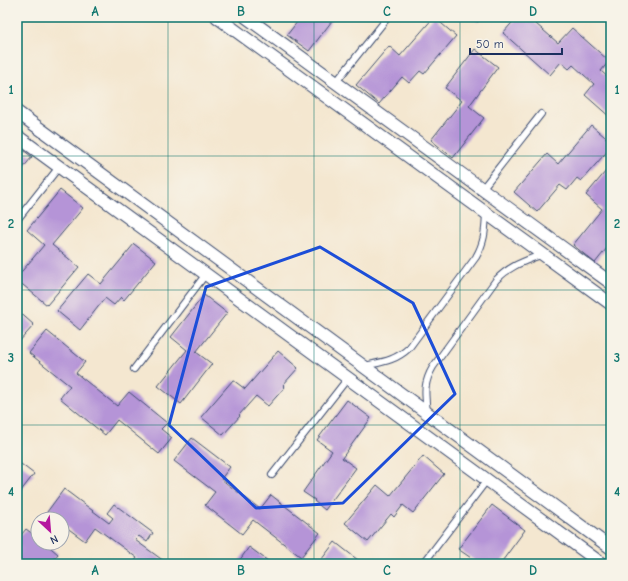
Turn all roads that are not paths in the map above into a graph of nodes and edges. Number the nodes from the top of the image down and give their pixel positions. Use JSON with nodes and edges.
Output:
{"nodes":[{"id":1,"x":217,"y":17,"type":"edge"},
{"id":2,"x":246,"y":17,"type":"edge"},
{"id":3,"x":388,"y":17,"type":"edge"},
{"id":4,"x":336,"y":82,"type":"junction"},
{"id":5,"x":17,"y":112,"type":"edge"},
{"id":6,"x":542,"y":114,"type":"dead end"},
{"id":7,"x":17,"y":136,"type":"edge"},
{"id":8,"x":59,"y":167,"type":"junction"},
{"id":9,"x":482,"y":189,"type":"junction"},
{"id":10,"x":486,"y":213,"type":"junction"},
{"id":11,"x":17,"y":220,"type":"edge"},
{"id":12,"x":543,"y":254,"type":"junction"},
{"id":13,"x":206,"y":274,"type":"junction"},
{"id":14,"x":611,"y":283,"type":"edge"},
{"id":15,"x":611,"y":304,"type":"edge"},
{"id":16,"x":363,"y":366,"type":"junction"},
{"id":17,"x":134,"y":369,"type":"dead end"},
{"id":18,"x":348,"y":378,"type":"junction"},
{"id":19,"x":427,"y":413,"type":"junction"},
{"id":20,"x":272,"y":474,"type":"dead end"},
{"id":21,"x":487,"y":480,"type":"junction"},
{"id":22,"x":611,"y":548,"type":"edge"},
{"id":23,"x":423,"y":564,"type":"edge"},
{"id":24,"x":602,"y":564,"type":"edge"}],
"edges":[{"from":1,"to":10,"type":"street"},
{"from":2,"to":4,"type":"street"},
{"from":3,"to":4,"type":"lane"},
{"from":4,"to":9,"type":"street"},
{"from":5,"to":16,"type":"street"},
{"from":6,"to":9,"type":"lane"},
{"from":7,"to":8,"type":"street"},
{"from":8,"to":11,"type":"lane"},
{"from":8,"to":13,"type":"street"},
{"from":9,"to":14,"type":"street"},
{"from":10,"to":12,"type":"street"},
{"from":10,"to":16,"type":"lane"},
{"from":12,"to":15,"type":"street"},
{"from":12,"to":19,"type":"lane"},
{"from":13,"to":17,"type":"lane"},
{"from":13,"to":18,"type":"street"},
{"from":16,"to":19,"type":"street"},
{"from":18,"to":20,"type":"lane"},
{"from":18,"to":21,"type":"street"},
{"from":19,"to":22,"type":"street"},
{"from":21,"to":23,"type":"lane"},
{"from":21,"to":24,"type":"street"}]}
